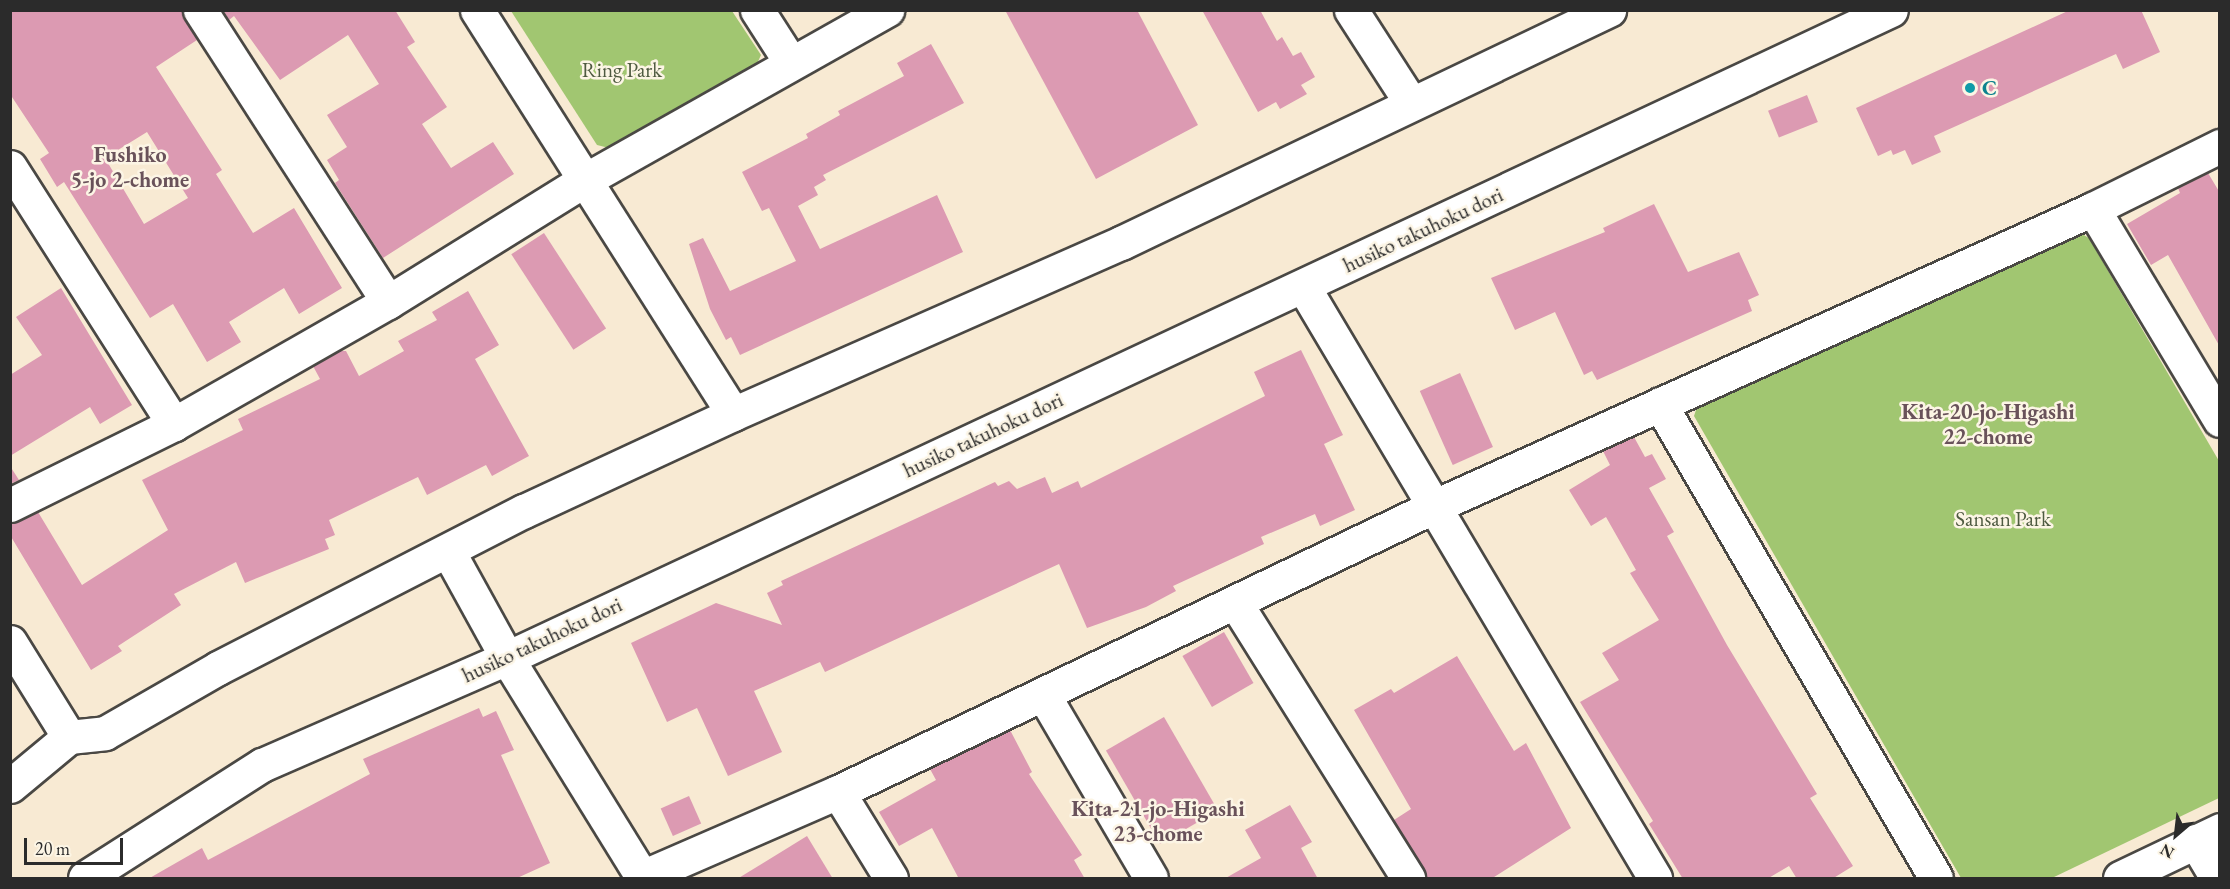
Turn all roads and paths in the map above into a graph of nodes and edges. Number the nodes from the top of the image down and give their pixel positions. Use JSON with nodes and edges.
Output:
{"nodes":[{"id":1,"x":200,"y":10,"type":"edge"},
{"id":2,"x":477,"y":10,"type":"edge"},
{"id":3,"x":757,"y":10,"type":"edge"},
{"id":4,"x":887,"y":10,"type":"edge"},
{"id":5,"x":1351,"y":10,"type":"edge"},
{"id":6,"x":1609,"y":10,"type":"edge"},
{"id":7,"x":1891,"y":10,"type":"edge"},
{"id":8,"x":791,"y":63,"type":"junction"},
{"id":9,"x":1411,"y":102,"type":"junction"},
{"id":10,"x":2220,"y":146,"type":"edge"},
{"id":11,"x":10,"y":167,"type":"edge"},
{"id":12,"x":585,"y":180,"type":"junction"},
{"id":13,"x":2093,"y":209,"type":"junction"},
{"id":14,"x":1303,"y":286,"type":"junction"},
{"id":15,"x":388,"y":302,"type":"junction"},
{"id":16,"x":1660,"y":404,"type":"junction"},
{"id":17,"x":733,"y":414,"type":"junction"},
{"id":18,"x":2220,"y":420,"type":"edge"},
{"id":19,"x":174,"y":424,"type":"junction"},
{"id":20,"x":10,"y":505,"type":"edge"},
{"id":21,"x":1435,"y":506,"type":"junction"},
{"id":22,"x":448,"y":551,"type":"junction"},
{"id":23,"x":1235,"y":602,"type":"junction"},
{"id":24,"x":10,"y":642,"type":"edge"},
{"id":25,"x":507,"y":658,"type":"junction"},
{"id":26,"x":1043,"y":694,"type":"junction"},
{"id":27,"x":69,"y":737,"type":"junction"},
{"id":28,"x":10,"y":786,"type":"edge"},
{"id":29,"x":838,"y":792,"type":"junction"},
{"id":30,"x":2208,"y":836,"type":"edge"},
{"id":31,"x":642,"y":878,"type":"edge"},
{"id":32,"x":85,"y":879,"type":"edge"},
{"id":33,"x":891,"y":879,"type":"edge"},
{"id":34,"x":1151,"y":879,"type":"edge"},
{"id":35,"x":1408,"y":879,"type":"edge"},
{"id":36,"x":1655,"y":879,"type":"edge"},
{"id":37,"x":1936,"y":879,"type":"edge"},
{"id":38,"x":2120,"y":879,"type":"edge"},
{"id":39,"x":2217,"y":879,"type":"edge"}],
"edges":[{"from":1,"to":15,"type":"street"},
{"from":2,"to":12,"type":"street"},
{"from":3,"to":8,"type":"street"},
{"from":4,"to":8,"type":"street"},
{"from":5,"to":9,"type":"street"},
{"from":6,"to":9,"type":"street"},
{"from":7,"to":14,"type":"street","name":"husiko takuhoku dori"},
{"from":8,"to":12,"type":"street"},
{"from":9,"to":17,"type":"street"},
{"from":10,"to":13,"type":"street"},
{"from":11,"to":19,"type":"street"},
{"from":12,"to":15,"type":"street"},
{"from":12,"to":17,"type":"street"},
{"from":13,"to":16,"type":"street"},
{"from":13,"to":18,"type":"street"},
{"from":14,"to":21,"type":"street"},
{"from":14,"to":25,"type":"street","name":"husiko takuhoku dori"},
{"from":15,"to":19,"type":"street"},
{"from":16,"to":21,"type":"street"},
{"from":16,"to":37,"type":"street"},
{"from":17,"to":22,"type":"street"},
{"from":19,"to":20,"type":"street"},
{"from":21,"to":23,"type":"street"},
{"from":21,"to":36,"type":"street"},
{"from":22,"to":25,"type":"street"},
{"from":22,"to":27,"type":"street"},
{"from":23,"to":26,"type":"street"},
{"from":23,"to":35,"type":"street"},
{"from":24,"to":27,"type":"street"},
{"from":25,"to":31,"type":"street"},
{"from":25,"to":32,"type":"street","name":"husiko takuhoku dori"},
{"from":26,"to":29,"type":"street"},
{"from":26,"to":34,"type":"street"},
{"from":27,"to":28,"type":"street"},
{"from":29,"to":31,"type":"street"},
{"from":29,"to":33,"type":"street"},
{"from":30,"to":38,"type":"street"},
{"from":30,"to":39,"type":"street"}]}
